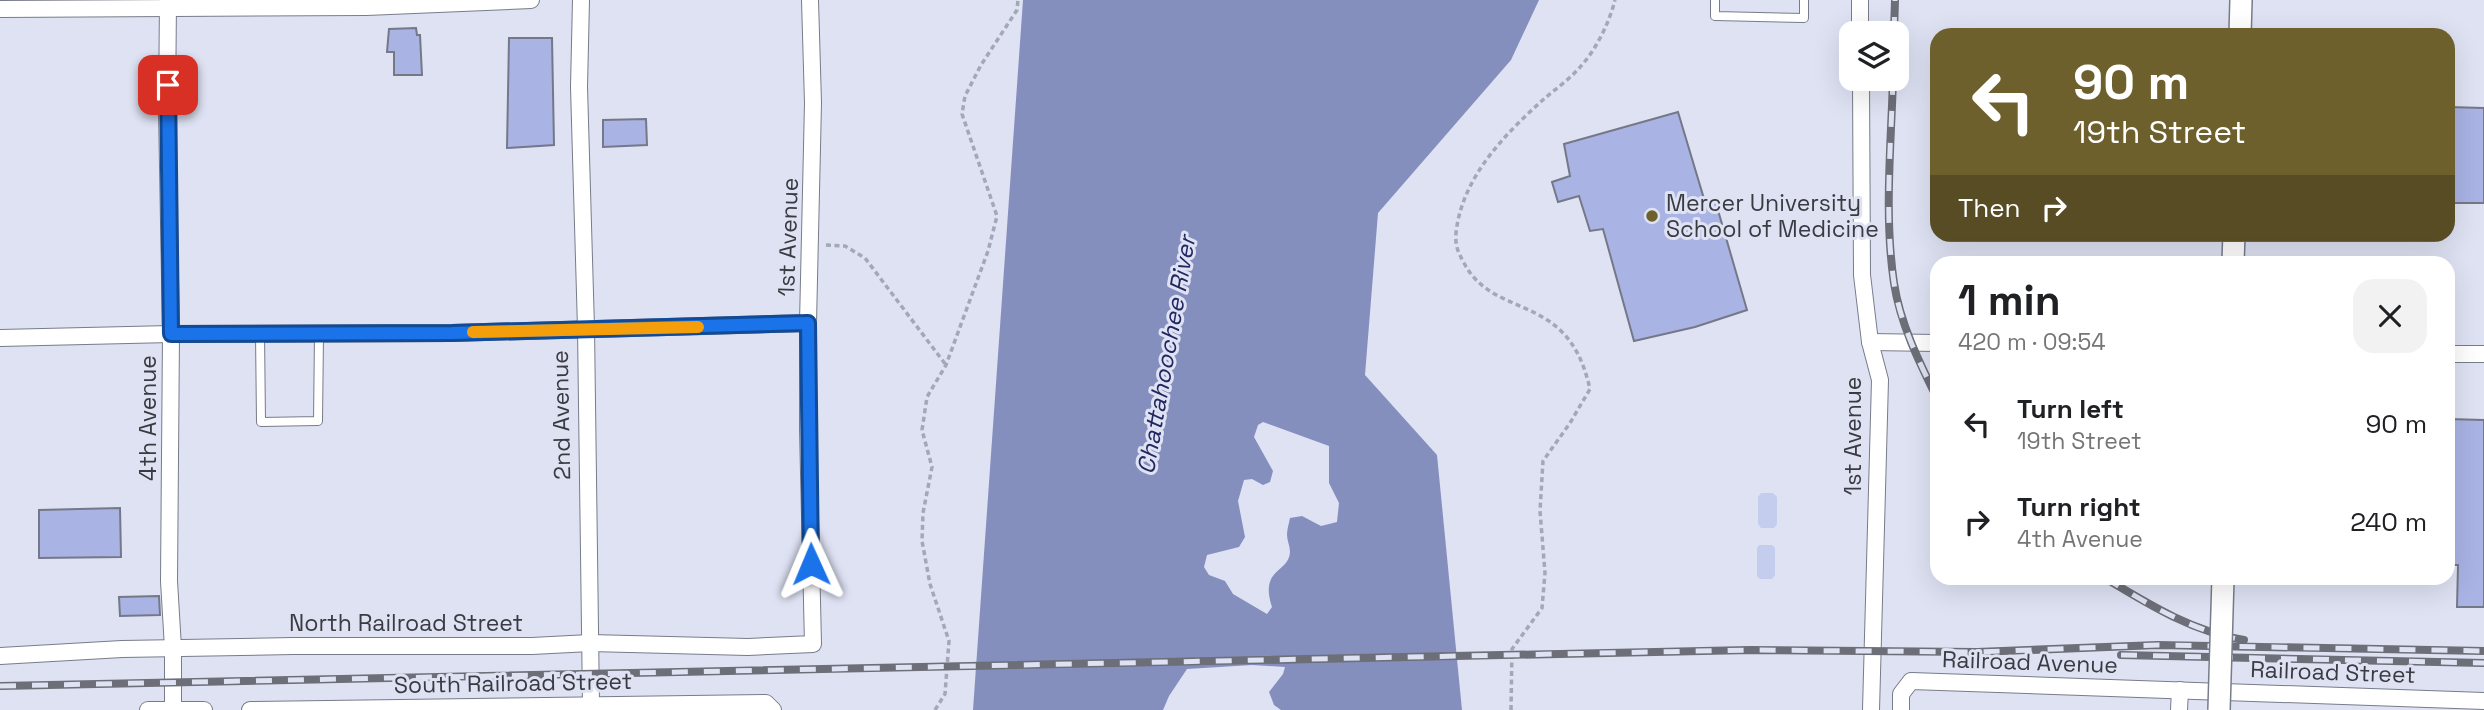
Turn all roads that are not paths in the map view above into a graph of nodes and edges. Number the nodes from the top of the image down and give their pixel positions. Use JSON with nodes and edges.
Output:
{"nodes":[{"id":1,"x":531,"y":0,"type":"edge"},
{"id":2,"x":581,"y":0,"type":"edge"},
{"id":3,"x":810,"y":0,"type":"edge"},
{"id":4,"x":1715,"y":0,"type":"edge"},
{"id":5,"x":1804,"y":0,"type":"edge"},
{"id":6,"x":1860,"y":0,"type":"edge"},
{"id":7,"x":2241,"y":0,"type":"edge"},
{"id":8,"x":367,"y":3,"type":"edge"},
{"id":9,"x":168,"y":4,"type":"edge"},
{"id":10,"x":0,"y":9,"type":"edge"},
{"id":11,"x":1860,"y":21,"type":"edge"},
{"id":12,"x":2240,"y":28,"type":"edge"},
{"id":13,"x":1861,"y":91,"type":"edge"},
{"id":14,"x":808,"y":323,"type":"junction"},
{"id":15,"x":586,"y":328,"type":"junction"},
{"id":16,"x":171,"y":334,"type":"junction"},
{"id":17,"x":260,"y":334,"type":"junction"},
{"id":18,"x":319,"y":335,"type":"junction"},
{"id":19,"x":0,"y":338,"type":"edge"},
{"id":20,"x":1870,"y":342,"type":"junction"},
{"id":21,"x":1930,"y":343,"type":"edge"},
{"id":22,"x":2455,"y":354,"type":"edge"},
{"id":23,"x":2484,"y":354,"type":"edge"},
{"id":24,"x":2223,"y":585,"type":"edge"},
{"id":25,"x":590,"y":643,"type":"junction"},
{"id":26,"x":813,"y":644,"type":"joint"},
{"id":27,"x":173,"y":649,"type":"junction"},
{"id":28,"x":0,"y":656,"type":"edge"},
{"id":29,"x":2180,"y":690,"type":"junction"},
{"id":30,"x":2250,"y":692,"type":"junction"},
{"id":31,"x":2484,"y":701,"type":"edge"},
{"id":32,"x":591,"y":704,"type":"junction"},
{"id":33,"x":489,"y":708,"type":"edge"},
{"id":34,"x":148,"y":710,"type":"edge"},
{"id":35,"x":173,"y":710,"type":"edge"},
{"id":36,"x":204,"y":710,"type":"edge"},
{"id":37,"x":250,"y":710,"type":"edge"},
{"id":38,"x":774,"y":710,"type":"edge"},
{"id":39,"x":1871,"y":710,"type":"edge"},
{"id":40,"x":1901,"y":710,"type":"edge"},
{"id":41,"x":2179,"y":710,"type":"edge"},
{"id":42,"x":2219,"y":710,"type":"edge"},
{"id":43,"x":2250,"y":710,"type":"edge"}],
"edges":[{"from":1,"to":8,"type":"street"},
{"from":2,"to":15,"type":"street","name":"2nd Avenue"},
{"from":3,"to":14,"type":"street","name":"1st Avenue"},
{"from":4,"to":5,"type":"lane"},
{"from":6,"to":11,"type":"street"},
{"from":7,"to":12,"type":"main road"},
{"from":8,"to":9,"type":"street"},
{"from":9,"to":10,"type":"street"},
{"from":9,"to":16,"type":"street","name":"4th Avenue"},
{"from":13,"to":20,"type":"street","name":"1st Avenue"},
{"from":14,"to":15,"type":"street"},
{"from":14,"to":26,"type":"street","name":"1st Avenue"},
{"from":15,"to":18,"type":"street"},
{"from":15,"to":25,"type":"street","name":"2nd Avenue"},
{"from":16,"to":17,"type":"street"},
{"from":16,"to":19,"type":"street"},
{"from":16,"to":27,"type":"street","name":"4th Avenue"},
{"from":17,"to":18,"type":"street"},
{"from":17,"to":18,"type":"lane"},
{"from":20,"to":21,"type":"street"},
{"from":20,"to":39,"type":"street","name":"1st Avenue"},
{"from":22,"to":23,"type":"street"},
{"from":24,"to":42,"type":"main road","bridge":true},
{"from":25,"to":26,"type":"street","name":"North Railroad Street"},
{"from":25,"to":27,"type":"street","name":"North Railroad Street"},
{"from":25,"to":32,"type":"street","name":"2nd Avenue"},
{"from":27,"to":28,"type":"street","name":"North Railroad Street"},
{"from":27,"to":35,"type":"street","name":"4th Avenue"},
{"from":29,"to":30,"type":"street","name":"Railroad Street"},
{"from":29,"to":40,"type":"street","name":"Railroad Avenue"},
{"from":29,"to":41,"type":"street"},
{"from":30,"to":31,"type":"street","name":"Railroad Street"},
{"from":30,"to":43,"type":"street"},
{"from":32,"to":33,"type":"street","name":"South Railroad Street"},
{"from":32,"to":38,"type":"street","name":"South Railroad Street"},
{"from":33,"to":37,"type":"street","name":"South Railroad Street"},
{"from":34,"to":35,"type":"street"},
{"from":35,"to":36,"type":"street"}]}
